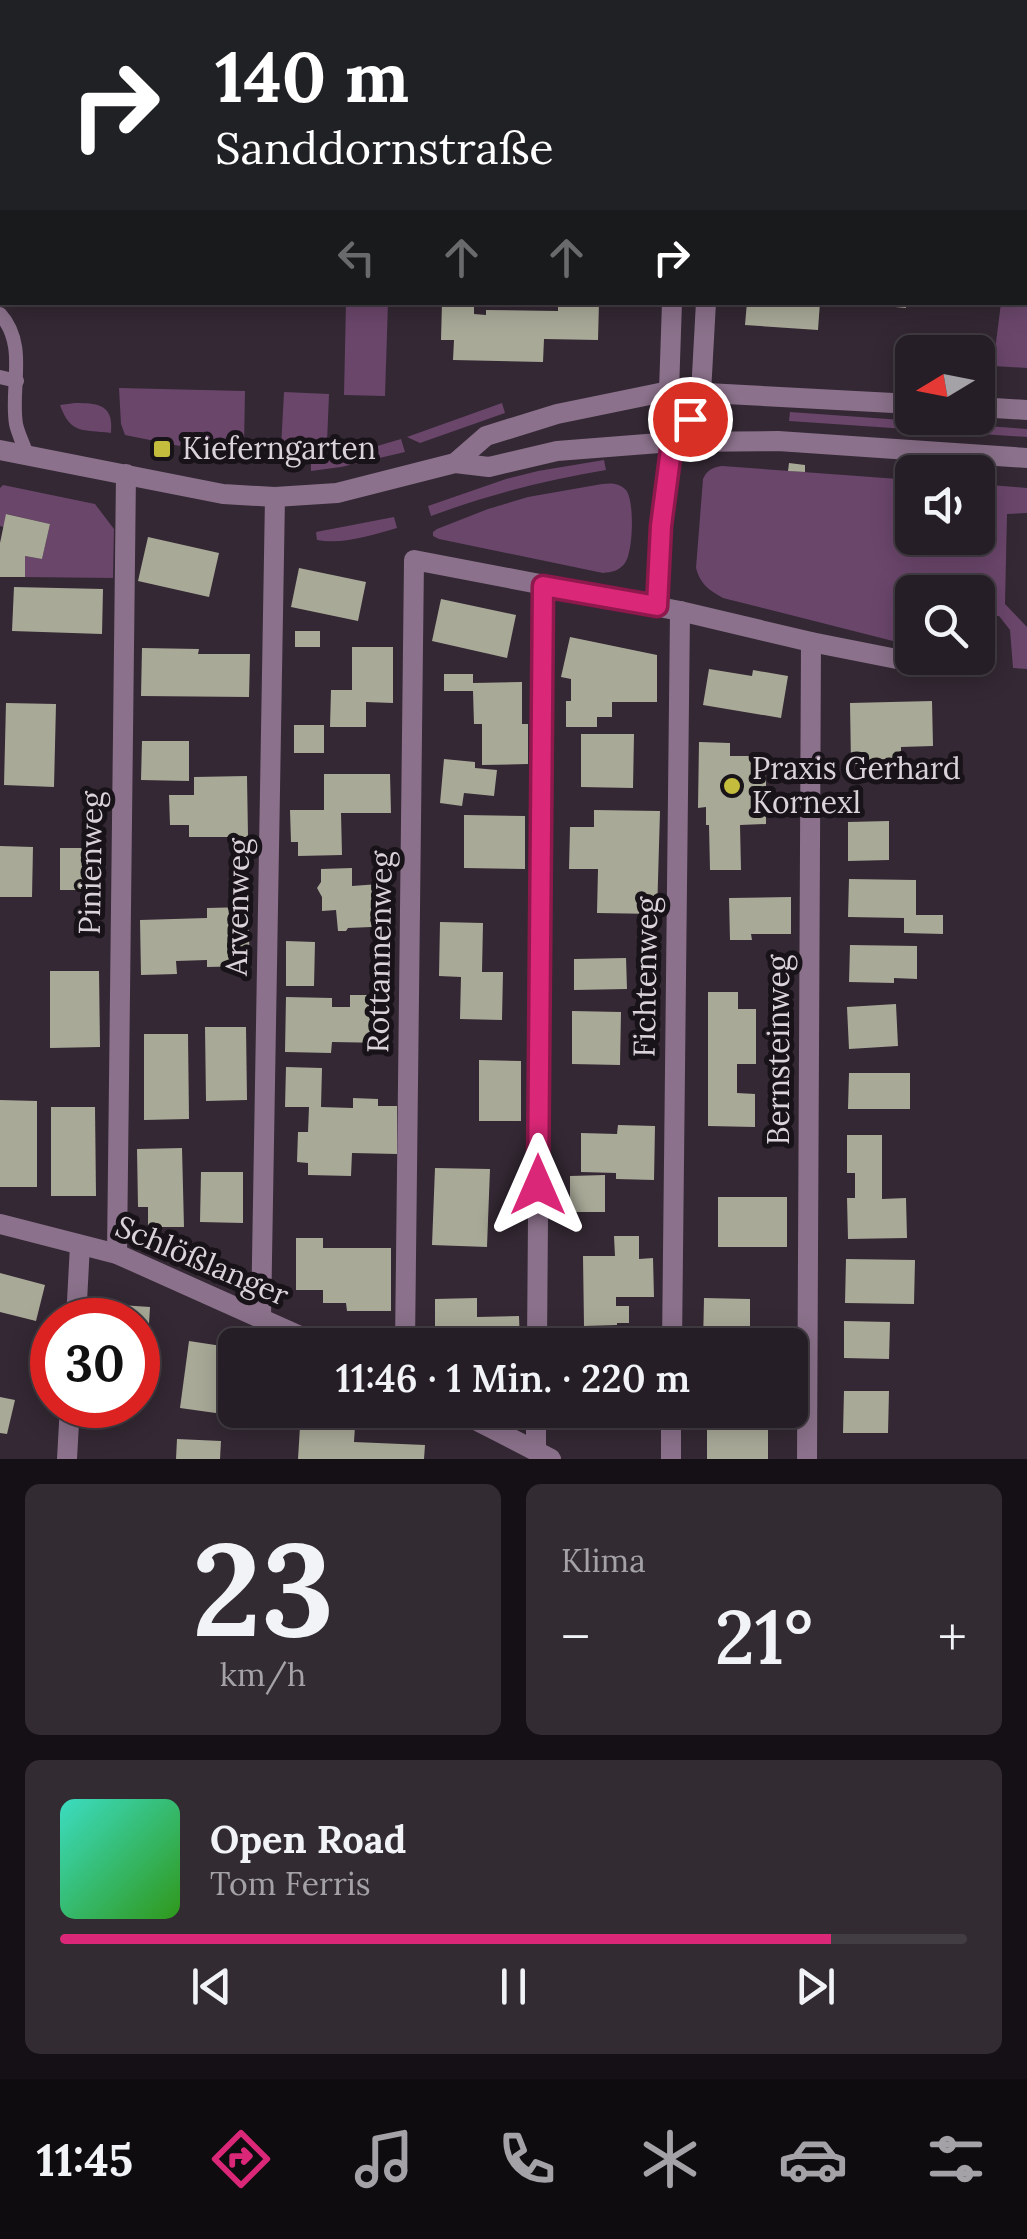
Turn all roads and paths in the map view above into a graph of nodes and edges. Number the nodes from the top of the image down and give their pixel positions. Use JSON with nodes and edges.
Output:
{"nodes":[{"id":1,"x":672,"y":305,"type":"edge"},
{"id":2,"x":706,"y":305,"type":"edge"},
{"id":3,"x":0,"y":314,"type":"edge"},
{"id":4,"x":0,"y":377,"type":"edge"},
{"id":5,"x":17,"y":381,"type":"junction"},
{"id":6,"x":669,"y":391,"type":"junction"},
{"id":7,"x":701,"y":393,"type":"junction"},
{"id":8,"x":895,"y":403,"type":"edge"},
{"id":9,"x":995,"y":408,"type":"edge"},
{"id":10,"x":1027,"y":410,"type":"edge"},
{"id":11,"x":672,"y":442,"type":"junction"},
{"id":12,"x":0,"y":450,"type":"edge"},
{"id":13,"x":27,"y":454,"type":"junction"},
{"id":14,"x":1027,"y":458,"type":"edge"},
{"id":15,"x":455,"y":463,"type":"junction"},
{"id":16,"x":126,"y":474,"type":"junction"},
{"id":17,"x":274,"y":497,"type":"junction"},
{"id":18,"x":543,"y":586,"type":"junction"},
{"id":19,"x":657,"y":606,"type":"junction"},
{"id":20,"x":680,"y":611,"type":"junction"},
{"id":21,"x":811,"y":642,"type":"junction"},
{"id":22,"x":895,"y":659,"type":"edge"},
{"id":23,"x":0,"y":1224,"type":"edge"},
{"id":24,"x":80,"y":1244,"type":"junction"},
{"id":25,"x":117,"y":1254,"type":"junction"},
{"id":26,"x":77,"y":1298,"type":"edge"},
{"id":27,"x":261,"y":1318,"type":"junction"},
{"id":28,"x":283,"y":1328,"type":"edge"},
{"id":29,"x":405,"y":1328,"type":"edge"},
{"id":30,"x":537,"y":1328,"type":"edge"},
{"id":31,"x":672,"y":1328,"type":"edge"},
{"id":32,"x":69,"y":1428,"type":"edge"},
{"id":33,"x":491,"y":1428,"type":"edge"},
{"id":34,"x":539,"y":1428,"type":"edge"},
{"id":35,"x":671,"y":1428,"type":"edge"},
{"id":36,"x":543,"y":1455,"type":"edge"},
{"id":37,"x":67,"y":1459,"type":"edge"},
{"id":38,"x":670,"y":1459,"type":"edge"},
{"id":39,"x":807,"y":1459,"type":"edge"}],
"edges":[{"from":1,"to":6,"type":"street"},
{"from":2,"to":7,"type":"street"},
{"from":3,"to":5,"type":"lane"},
{"from":4,"to":5,"type":"lane"},
{"from":5,"to":13,"type":"lane"},
{"from":6,"to":7,"type":"street"},
{"from":6,"to":11,"type":"street"},
{"from":6,"to":15,"type":"street"},
{"from":7,"to":8,"type":"street"},
{"from":7,"to":11,"type":"street"},
{"from":9,"to":10,"type":"street"},
{"from":11,"to":14,"type":"street"},
{"from":11,"to":15,"type":"street"},
{"from":11,"to":19,"type":"street"},
{"from":12,"to":13,"type":"street"},
{"from":13,"to":16,"type":"street"},
{"from":15,"to":17,"type":"street"},
{"from":16,"to":17,"type":"street"},
{"from":16,"to":25,"type":"street","name":"Pinienweg"},
{"from":17,"to":27,"type":"street","name":"Arvenweg"},
{"from":18,"to":19,"type":"street"},
{"from":18,"to":29,"type":"street","name":"Rottannenweg"},
{"from":18,"to":30,"type":"street"},
{"from":19,"to":20,"type":"street"},
{"from":20,"to":21,"type":"street"},
{"from":20,"to":31,"type":"street","name":"Fichtenweg"},
{"from":21,"to":22,"type":"street"},
{"from":21,"to":39,"type":"street","name":"Bernsteinweg"},
{"from":23,"to":24,"type":"street","name":"Schlößlanger"},
{"from":24,"to":25,"type":"street","name":"Schlößlanger"},
{"from":24,"to":26,"type":"street"},
{"from":25,"to":27,"type":"street","name":"Schlößlanger"},
{"from":27,"to":28,"type":"street","name":"Schlößlanger"},
{"from":32,"to":37,"type":"street"},
{"from":33,"to":36,"type":"street"},
{"from":34,"to":36,"type":"street"},
{"from":35,"to":38,"type":"street"}]}
